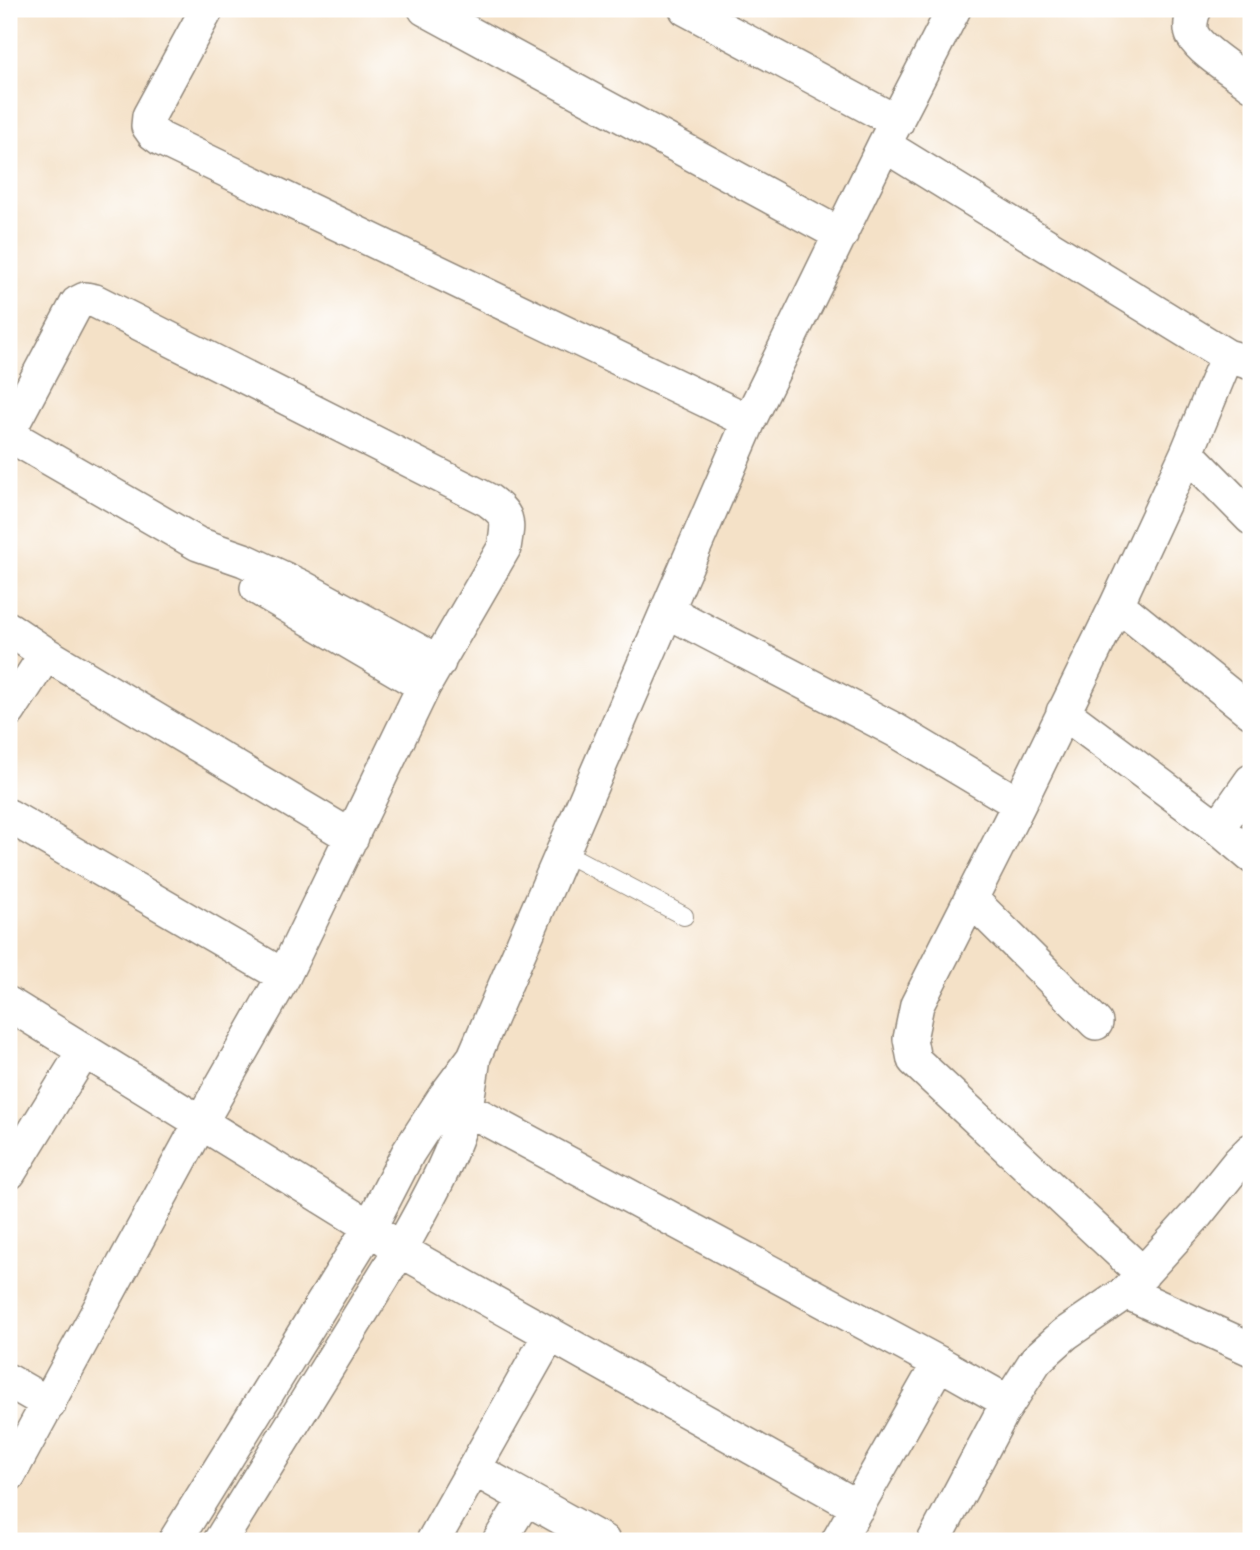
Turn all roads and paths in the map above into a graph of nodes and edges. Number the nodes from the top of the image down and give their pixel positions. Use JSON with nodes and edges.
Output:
{"nodes":[{"id":1,"x":207,"y":9,"type":"edge"},
{"id":2,"x":425,"y":9,"type":"edge"},
{"id":3,"x":686,"y":9,"type":"edge"},
{"id":4,"x":954,"y":9,"type":"edge"},
{"id":5,"x":1195,"y":9,"type":"edge"},
{"id":6,"x":1251,"y":84,"type":"edge"},
{"id":7,"x":891,"y":134,"type":"junction"},
{"id":8,"x":841,"y":235,"type":"junction"},
{"id":9,"x":1239,"y":360,"type":"edge"},
{"id":10,"x":749,"y":421,"type":"junction"},
{"id":11,"x":9,"y":433,"type":"edge"},
{"id":12,"x":1187,"y":453,"type":"junction"},
{"id":13,"x":1251,"y":518,"type":"edge"},
{"id":14,"x":1117,"y":604,"type":"junction"},
{"id":15,"x":667,"y":611,"type":"junction"},
{"id":16,"x":9,"y":629,"type":"edge"},
{"id":17,"x":46,"y":654,"type":"junction"},
{"id":18,"x":431,"y":674,"type":"junction"},
{"id":19,"x":9,"y":711,"type":"edge"},
{"id":20,"x":1063,"y":712,"type":"junction"},
{"id":21,"x":1251,"y":712,"type":"edge"},
{"id":22,"x":1251,"y":782,"type":"edge"},
{"id":23,"x":1019,"y":804,"type":"junction"},
{"id":24,"x":9,"y":816,"type":"edge"},
{"id":25,"x":1219,"y":828,"type":"junction"},
{"id":26,"x":352,"y":837,"type":"junction"},
{"id":27,"x":563,"y":852,"type":"junction"},
{"id":28,"x":1251,"y":856,"type":"edge"},
{"id":29,"x":971,"y":899,"type":"junction"},
{"id":30,"x":684,"y":916,"type":"dead end"},
{"id":31,"x":284,"y":976,"type":"junction"},
{"id":32,"x":9,"y":1004,"type":"edge"},
{"id":33,"x":1096,"y":1023,"type":"dead end"},
{"id":34,"x":84,"y":1051,"type":"junction"},
{"id":35,"x":455,"y":1102,"type":"junction"},
{"id":36,"x":201,"y":1122,"type":"junction"},
{"id":37,"x":1247,"y":1163,"type":"edge"},
{"id":38,"x":9,"y":1173,"type":"edge"},
{"id":39,"x":370,"y":1227,"type":"junction"},
{"id":40,"x":400,"y":1250,"type":"junction"},
{"id":41,"x":1135,"y":1283,"type":"junction"},
{"id":42,"x":550,"y":1334,"type":"junction"},
{"id":43,"x":1251,"y":1349,"type":"edge"},
{"id":44,"x":939,"y":1363,"type":"junction"},
{"id":45,"x":9,"y":1381,"type":"edge"},
{"id":46,"x":1008,"y":1402,"type":"junction"},
{"id":47,"x":49,"y":1404,"type":"junction"},
{"id":48,"x":474,"y":1469,"type":"junction"},
{"id":49,"x":9,"y":1475,"type":"edge"},
{"id":50,"x":526,"y":1498,"type":"junction"},
{"id":51,"x":858,"y":1507,"type":"junction"},
{"id":52,"x":175,"y":1541,"type":"edge"},
{"id":53,"x":220,"y":1541,"type":"edge"},
{"id":54,"x":433,"y":1541,"type":"edge"},
{"id":55,"x":499,"y":1541,"type":"edge"},
{"id":56,"x":603,"y":1541,"type":"edge"},
{"id":57,"x":838,"y":1541,"type":"edge"},
{"id":58,"x":934,"y":1541,"type":"edge"}],
"edges":[{"from":1,"to":10,"type":"street"},
{"from":2,"to":8,"type":"street"},
{"from":3,"to":7,"type":"street"},
{"from":4,"to":7,"type":"street"},
{"from":5,"to":6,"type":"street"},
{"from":7,"to":8,"type":"street"},
{"from":7,"to":9,"type":"street"},
{"from":8,"to":10,"type":"street"},
{"from":9,"to":12,"type":"street"},
{"from":10,"to":15,"type":"street"},
{"from":11,"to":18,"type":"street"},
{"from":11,"to":18,"type":"street"},
{"from":12,"to":13,"type":"street"},
{"from":12,"to":14,"type":"street"},
{"from":14,"to":20,"type":"street"},
{"from":14,"to":21,"type":"street"},
{"from":15,"to":23,"type":"street"},
{"from":15,"to":27,"type":"street"},
{"from":16,"to":17,"type":"street"},
{"from":17,"to":19,"type":"street"},
{"from":17,"to":26,"type":"street"},
{"from":18,"to":26,"type":"street"},
{"from":20,"to":23,"type":"street"},
{"from":20,"to":25,"type":"street"},
{"from":22,"to":25,"type":"street"},
{"from":23,"to":29,"type":"street"},
{"from":24,"to":31,"type":"street"},
{"from":25,"to":28,"type":"street"},
{"from":26,"to":31,"type":"street"},
{"from":27,"to":30,"type":"lane"},
{"from":27,"to":35,"type":"street"},
{"from":29,"to":33,"type":"street"},
{"from":29,"to":41,"type":"street"},
{"from":31,"to":36,"type":"street"},
{"from":32,"to":34,"type":"street"},
{"from":34,"to":36,"type":"street"},
{"from":34,"to":38,"type":"street"},
{"from":35,"to":39,"type":"street"},
{"from":35,"to":40,"type":"street"},
{"from":35,"to":44,"type":"street"},
{"from":36,"to":39,"type":"street"},
{"from":36,"to":47,"type":"street"},
{"from":37,"to":41,"type":"street"},
{"from":39,"to":40,"type":"street"},
{"from":39,"to":52,"type":"street"},
{"from":40,"to":42,"type":"street"},
{"from":40,"to":53,"type":"street"},
{"from":41,"to":43,"type":"street"},
{"from":41,"to":46,"type":"street"},
{"from":42,"to":48,"type":"street"},
{"from":42,"to":51,"type":"street"},
{"from":44,"to":46,"type":"street"},
{"from":44,"to":51,"type":"street"},
{"from":45,"to":47,"type":"street"},
{"from":46,"to":58,"type":"street"},
{"from":47,"to":49,"type":"street"},
{"from":48,"to":50,"type":"street"},
{"from":48,"to":54,"type":"street"},
{"from":50,"to":55,"type":"street"},
{"from":50,"to":56,"type":"street"},
{"from":51,"to":57,"type":"street"}]}
